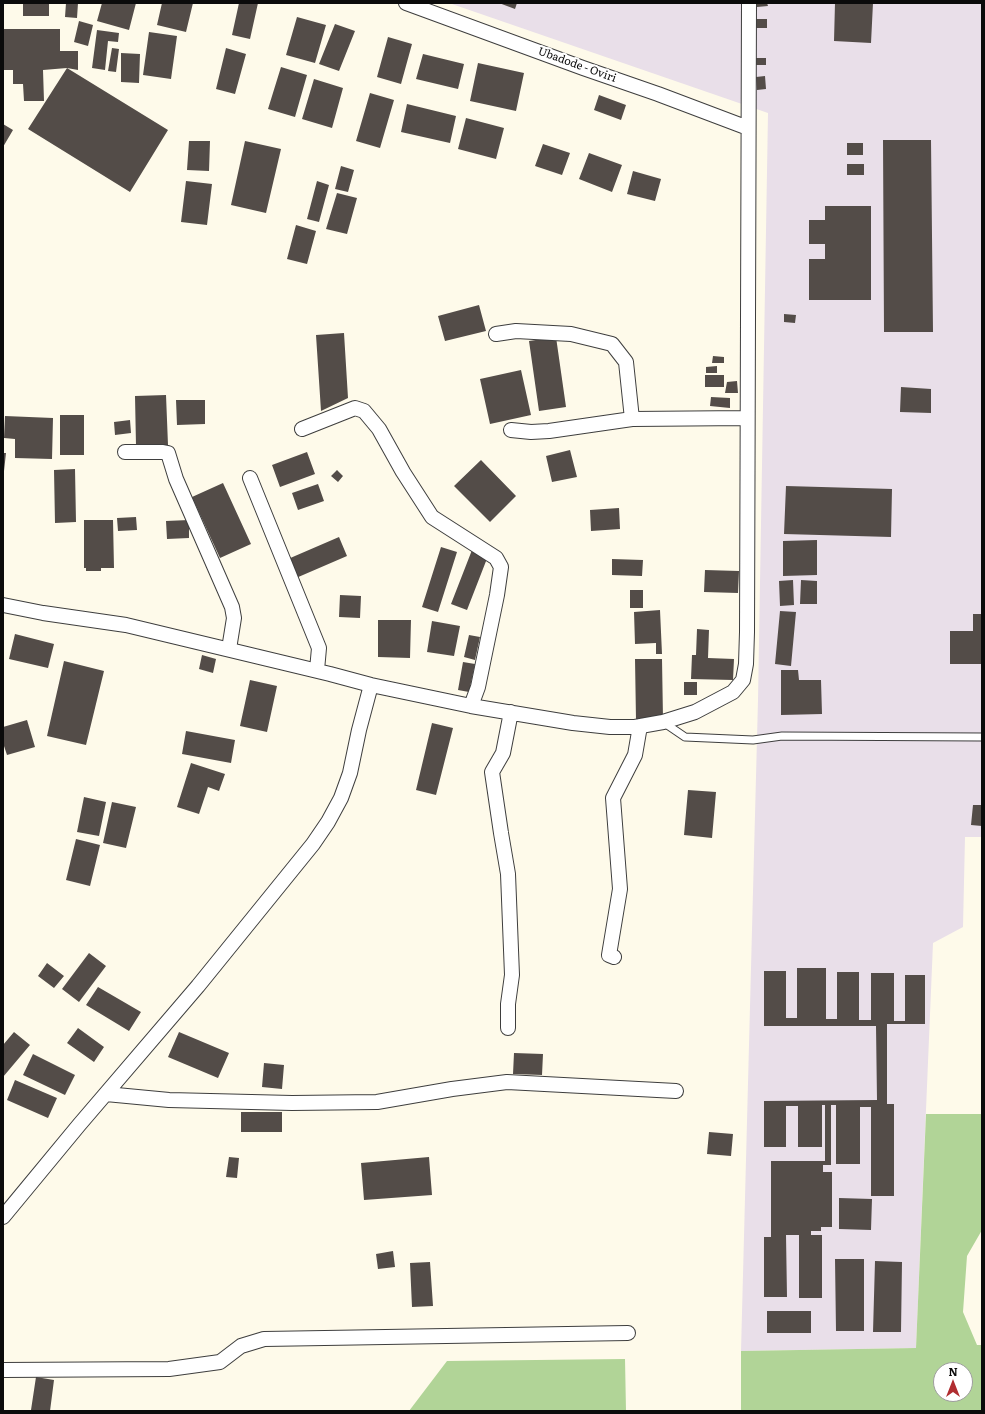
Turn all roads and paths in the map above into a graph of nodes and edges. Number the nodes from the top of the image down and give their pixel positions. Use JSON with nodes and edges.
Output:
{"nodes":[{"id":1,"x":406,"y":3,"type":"edge"},
{"id":2,"x":749,"y":3,"type":"edge"},
{"id":3,"x":748,"y":128,"type":"junction"},
{"id":4,"x":496,"y":334,"type":"dead end"},
{"id":5,"x":747,"y":418,"type":"junction"},
{"id":6,"x":632,"y":419,"type":"junction"},
{"id":7,"x":302,"y":429,"type":"dead end"},
{"id":8,"x":511,"y":430,"type":"dead end"},
{"id":9,"x":125,"y":452,"type":"dead end"},
{"id":10,"x":250,"y":478,"type":"dead end"},
{"id":11,"x":3,"y":605,"type":"edge"},
{"id":12,"x":229,"y":649,"type":"junction"},
{"id":13,"x":317,"y":670,"type":"junction"},
{"id":14,"x":371,"y":685,"type":"junction"},
{"id":15,"x":471,"y":706,"type":"junction"},
{"id":16,"x":510,"y":712,"type":"junction"},
{"id":17,"x":663,"y":722,"type":"junction"},
{"id":18,"x":640,"y":726,"type":"junction"},
{"id":19,"x":982,"y":737,"type":"edge"},
{"id":20,"x":614,"y":957,"type":"dead end"},
{"id":21,"x":508,"y":1028,"type":"dead end"},
{"id":22,"x":676,"y":1091,"type":"dead end"},
{"id":23,"x":106,"y":1094,"type":"junction"},
{"id":24,"x":3,"y":1217,"type":"edge"},
{"id":25,"x":628,"y":1334,"type":"dead end"},
{"id":26,"x":3,"y":1370,"type":"edge"}],
"edges":[{"from":1,"to":3,"type":"street","name":"Ubadode - Oviri"},
{"from":2,"to":3,"type":"street"},
{"from":3,"to":5,"type":"street"},
{"from":4,"to":6,"type":"street"},
{"from":5,"to":6,"type":"street"},
{"from":5,"to":17,"type":"street"},
{"from":6,"to":8,"type":"street"},
{"from":7,"to":15,"type":"street"},
{"from":9,"to":12,"type":"street"},
{"from":10,"to":13,"type":"street"},
{"from":11,"to":12,"type":"street"},
{"from":12,"to":13,"type":"street"},
{"from":13,"to":14,"type":"street"},
{"from":14,"to":15,"type":"street"},
{"from":14,"to":23,"type":"street"},
{"from":15,"to":16,"type":"street"},
{"from":16,"to":18,"type":"street"},
{"from":16,"to":21,"type":"street"},
{"from":17,"to":18,"type":"street"},
{"from":17,"to":19,"type":"lane"},
{"from":18,"to":20,"type":"street"},
{"from":22,"to":23,"type":"street"},
{"from":23,"to":24,"type":"street"},
{"from":25,"to":26,"type":"street"}]}
